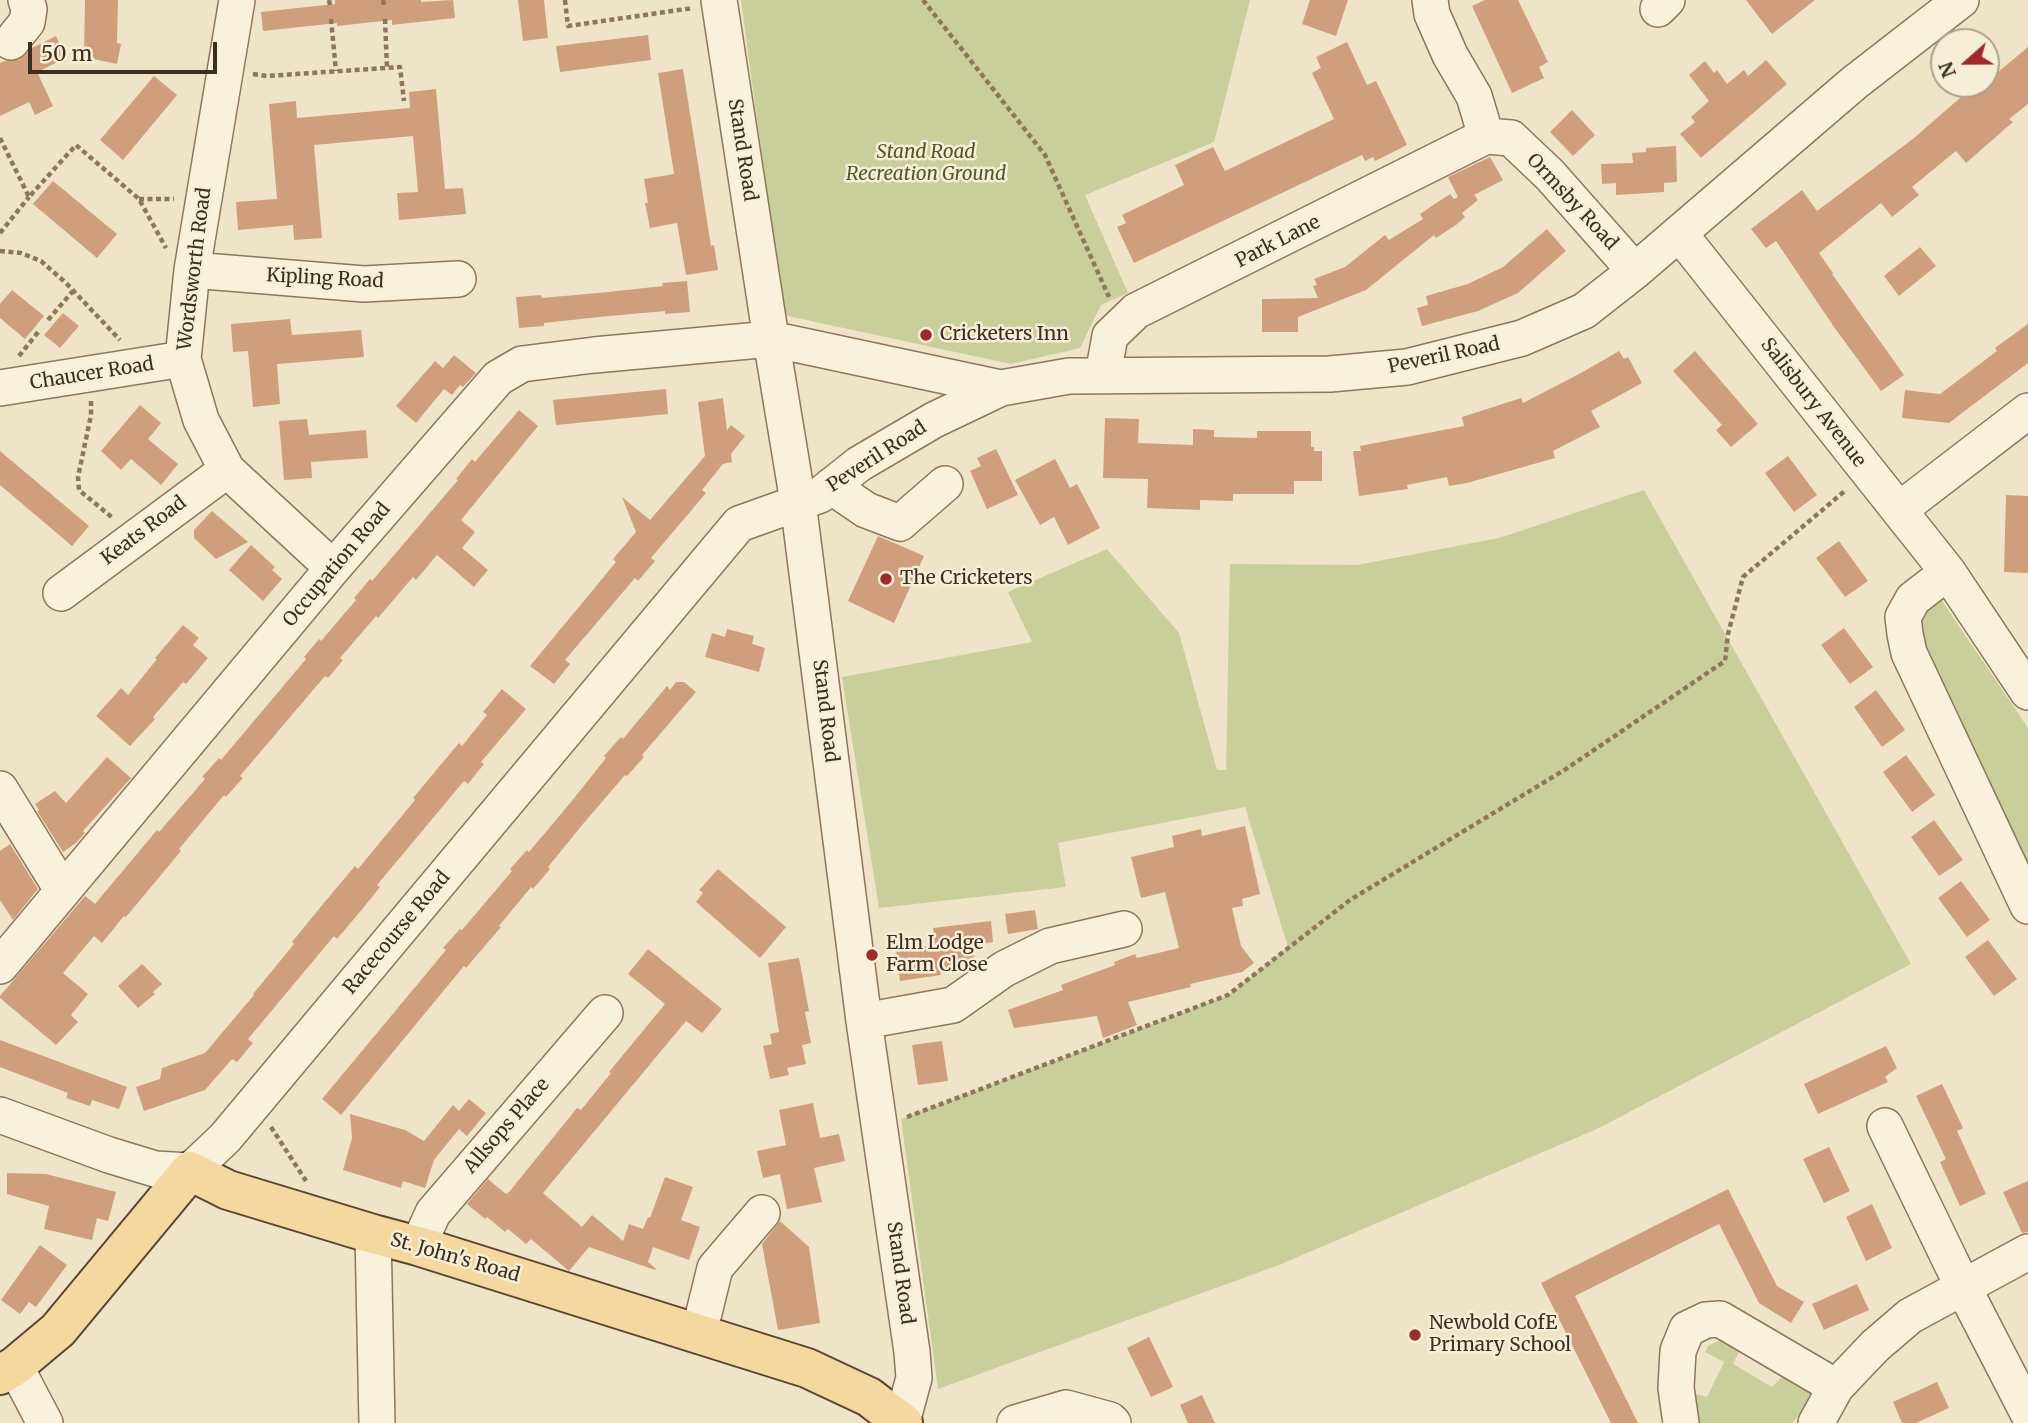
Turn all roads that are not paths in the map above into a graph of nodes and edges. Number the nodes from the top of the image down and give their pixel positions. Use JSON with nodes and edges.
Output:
{"nodes":[{"id":1,"x":26,"y":0,"type":"edge"},
{"id":2,"x":237,"y":0,"type":"edge"},
{"id":3,"x":1430,"y":0,"type":"edge"},
{"id":4,"x":1961,"y":0,"type":"edge"},
{"id":5,"x":720,"y":2,"type":"edge"},
{"id":6,"x":11,"y":42,"type":"dead end"},
{"id":7,"x":1486,"y":136,"type":"junction"},
{"id":8,"x":1679,"y":233,"type":"junction"},
{"id":9,"x":192,"y":270,"type":"junction"},
{"id":10,"x":1635,"y":271,"type":"junction"},
{"id":11,"x":458,"y":279,"type":"dead end"},
{"id":12,"x":771,"y":339,"type":"junction"},
{"id":13,"x":183,"y":359,"type":"junction"},
{"id":14,"x":1103,"y":375,"type":"junction"},
{"id":15,"x":0,"y":388,"type":"edge"},
{"id":16,"x":1001,"y":388,"type":"junction"},
{"id":17,"x":2028,"y":411,"type":"edge"},
{"id":18,"x":227,"y":470,"type":"junction"},
{"id":19,"x":945,"y":484,"type":"dead end"},
{"id":20,"x":831,"y":486,"type":"junction"},
{"id":21,"x":799,"y":502,"type":"junction"},
{"id":22,"x":1899,"y":510,"type":"junction"},
{"id":23,"x":333,"y":568,"type":"junction"},
{"id":24,"x":1948,"y":572,"type":"junction"},
{"id":25,"x":61,"y":593,"type":"dead end"},
{"id":26,"x":2028,"y":692,"type":"edge"},
{"id":27,"x":0,"y":789,"type":"edge"},
{"id":28,"x":63,"y":891,"type":"junction"},
{"id":29,"x":2028,"y":906,"type":"edge"},
{"id":30,"x":1124,"y":929,"type":"dead end"},
{"id":31,"x":0,"y":966,"type":"edge"},
{"id":32,"x":605,"y":1013,"type":"dead end"},
{"id":33,"x":864,"y":1021,"type":"junction"},
{"id":34,"x":0,"y":1115,"type":"edge"},
{"id":35,"x":1885,"y":1126,"type":"dead end"},
{"id":36,"x":190,"y":1171,"type":"junction"},
{"id":37,"x":762,"y":1213,"type":"dead end"},
{"id":38,"x":373,"y":1234,"type":"junction"},
{"id":39,"x":418,"y":1246,"type":"junction"},
{"id":40,"x":2028,"y":1252,"type":"edge"},
{"id":41,"x":1963,"y":1287,"type":"junction"},
{"id":42,"x":699,"y":1333,"type":"junction"},
{"id":43,"x":7,"y":1371,"type":"edge"},
{"id":44,"x":1836,"y":1387,"type":"junction"},
{"id":45,"x":2028,"y":1413,"type":"edge"},
{"id":46,"x":902,"y":1422,"type":"edge"},
{"id":47,"x":45,"y":1423,"type":"edge"},
{"id":48,"x":377,"y":1423,"type":"edge"},
{"id":49,"x":1015,"y":1423,"type":"edge"},
{"id":50,"x":1113,"y":1423,"type":"edge"},
{"id":51,"x":1681,"y":1423,"type":"edge"},
{"id":52,"x":1816,"y":1423,"type":"edge"}],
"edges":[{"from":1,"to":6,"type":"street"},
{"from":2,"to":9,"type":"street","name":"Wordsworth Road"},
{"from":3,"to":7,"type":"street"},
{"from":4,"to":8,"type":"street","name":"Peveril Road"},
{"from":5,"to":12,"type":"street","name":"Stand Road"},
{"from":7,"to":10,"type":"street","name":"Ormsby Road"},
{"from":7,"to":14,"type":"street","name":"Park Lane"},
{"from":8,"to":10,"type":"street","name":"Peveril Road"},
{"from":8,"to":22,"type":"street","name":"Salisbury Avenue"},
{"from":9,"to":11,"type":"street","name":"Kipling Road"},
{"from":9,"to":13,"type":"street","name":"Wordsworth Road"},
{"from":10,"to":14,"type":"street","name":"Peveril Road"},
{"from":12,"to":16,"type":"street","name":"Occupation Road"},
{"from":12,"to":21,"type":"street","name":"Stand Road"},
{"from":12,"to":23,"type":"street","name":"Occupation Road"},
{"from":13,"to":15,"type":"street","name":"Chaucer Road"},
{"from":13,"to":18,"type":"street","name":"Wordsworth Road"},
{"from":14,"to":16,"type":"street","name":"Peveril Road"},
{"from":16,"to":20,"type":"street","name":"Peveril Road"},
{"from":17,"to":22,"type":"street"},
{"from":18,"to":23,"type":"street","name":"Wordsworth Road"},
{"from":18,"to":25,"type":"street","name":"Keats Road"},
{"from":19,"to":20,"type":"street"},
{"from":20,"to":21,"type":"street","name":"Peveril Road"},
{"from":21,"to":33,"type":"street","name":"Stand Road"},
{"from":21,"to":36,"type":"street","name":"Racecourse Road"},
{"from":22,"to":24,"type":"street","name":"Salisbury Avenue"},
{"from":23,"to":28,"type":"street","name":"Occupation Road"},
{"from":24,"to":26,"type":"street","name":"Salisbury Avenue"},
{"from":24,"to":29,"type":"street"},
{"from":27,"to":28,"type":"street"},
{"from":28,"to":31,"type":"street","name":"Occupation Road"},
{"from":30,"to":33,"type":"street"},
{"from":32,"to":39,"type":"street","name":"Allsops Place"},
{"from":33,"to":46,"type":"street","name":"Stand Road"},
{"from":34,"to":36,"type":"street","name":"St. John's Road"},
{"from":35,"to":41,"type":"street"},
{"from":36,"to":38,"type":"main road","name":"St. John's Road"},
{"from":36,"to":43,"type":"main road","name":"Racecourse Road"},
{"from":37,"to":42,"type":"street"},
{"from":38,"to":39,"type":"main road","name":"St. John's Road"},
{"from":38,"to":48,"type":"street"},
{"from":39,"to":42,"type":"main road","name":"St. John's Road"},
{"from":40,"to":41,"type":"street"},
{"from":41,"to":44,"type":"street"},
{"from":41,"to":45,"type":"street"},
{"from":42,"to":46,"type":"main road","name":"St. John's Road"},
{"from":43,"to":47,"type":"street"},
{"from":44,"to":51,"type":"street"},
{"from":44,"to":52,"type":"street"},
{"from":49,"to":50,"type":"street"}]}
